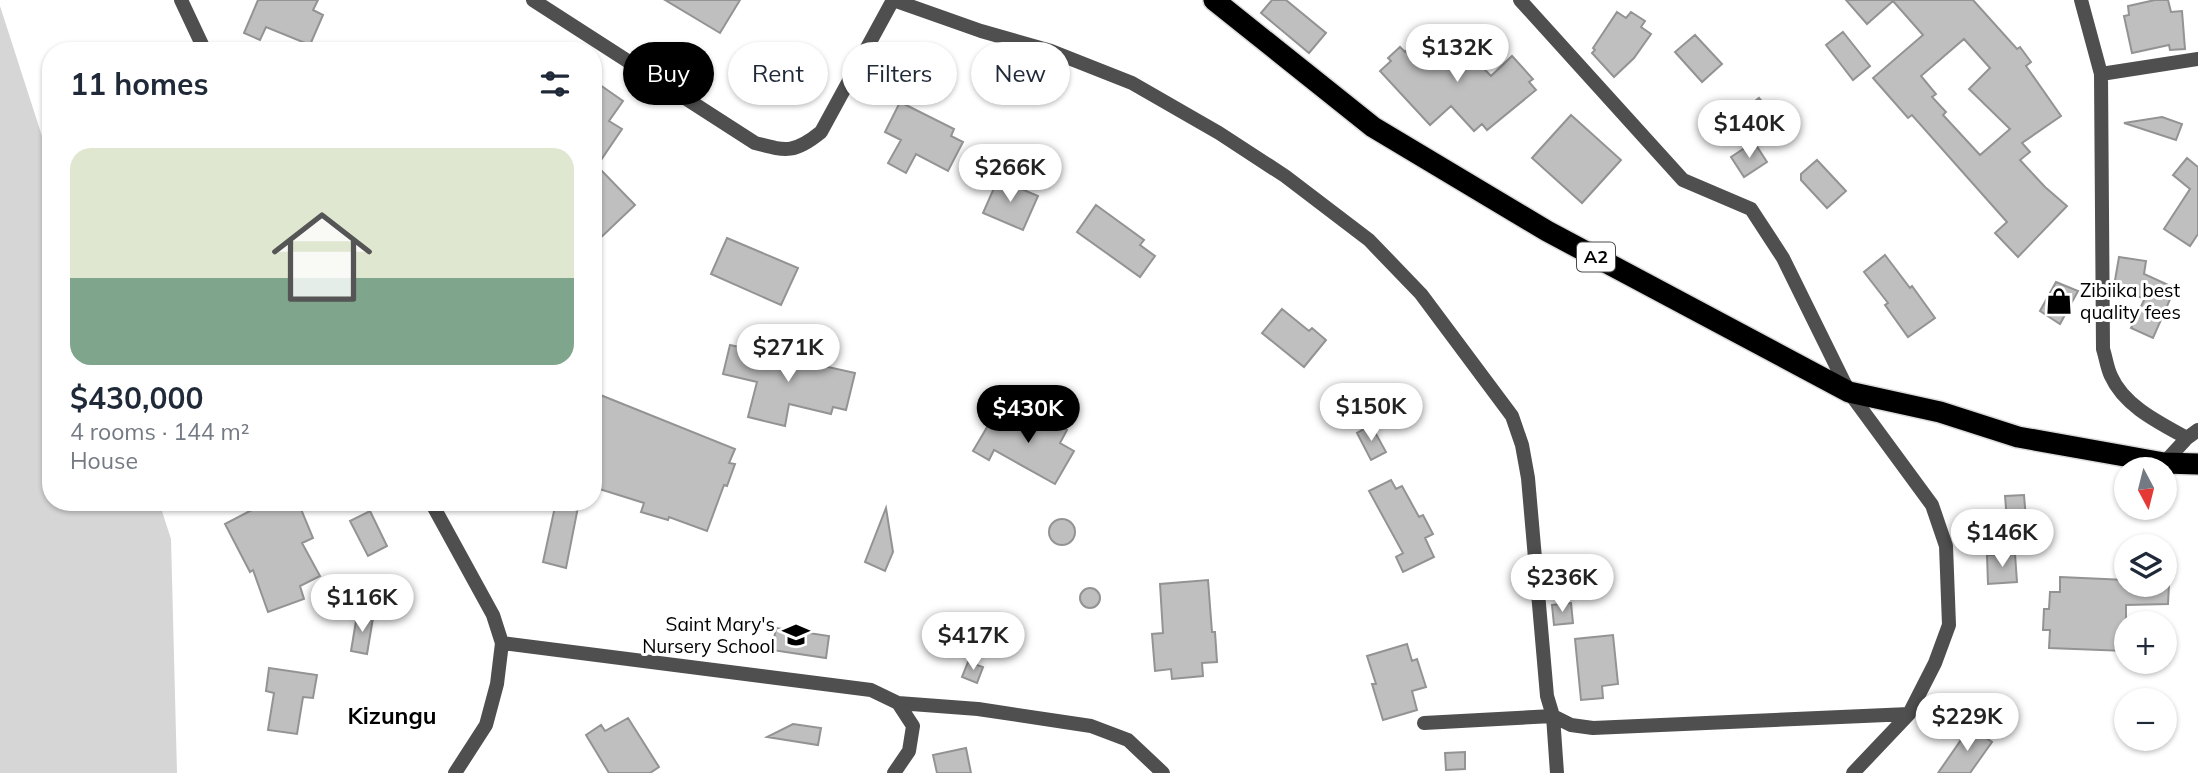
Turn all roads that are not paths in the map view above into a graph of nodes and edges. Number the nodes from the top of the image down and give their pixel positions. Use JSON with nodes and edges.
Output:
{"nodes":[{"id":1,"x":181,"y":0,"type":"edge"},
{"id":2,"x":533,"y":0,"type":"edge"},
{"id":3,"x":893,"y":0,"type":"edge"},
{"id":4,"x":1214,"y":0,"type":"edge"},
{"id":5,"x":1520,"y":0,"type":"edge"},
{"id":6,"x":2081,"y":0,"type":"edge"},
{"id":7,"x":201,"y":42,"type":"edge"},
{"id":8,"x":598,"y":42,"type":"edge"},
{"id":9,"x":602,"y":44,"type":"edge"},
{"id":10,"x":2198,"y":59,"type":"edge"},
{"id":11,"x":2101,"y":74,"type":"junction"},
{"id":12,"x":1849,"y":392,"type":"junction"},
{"id":13,"x":2193,"y":434,"type":"edge"},
{"id":14,"x":2130,"y":457,"type":"edge"},
{"id":15,"x":2170,"y":457,"type":"edge"},
{"id":16,"x":2177,"y":463,"type":"edge"},
{"id":17,"x":2198,"y":464,"type":"edge"},
{"id":18,"x":436,"y":511,"type":"edge"},
{"id":19,"x":502,"y":643,"type":"junction"},
{"id":20,"x":898,"y":703,"type":"junction"},
{"id":21,"x":1909,"y":714,"type":"junction"},
{"id":22,"x":1553,"y":716,"type":"junction"},
{"id":23,"x":1424,"y":723,"type":"dead end"},
{"id":24,"x":455,"y":773,"type":"edge"},
{"id":25,"x":894,"y":773,"type":"edge"},
{"id":26,"x":1163,"y":773,"type":"edge"},
{"id":27,"x":1557,"y":773,"type":"edge"},
{"id":28,"x":1853,"y":773,"type":"edge"}],
"edges":[{"from":1,"to":7,"type":"street"},
{"from":2,"to":8,"type":"street"},
{"from":3,"to":9,"type":"street"},
{"from":3,"to":22,"type":"street"},
{"from":4,"to":12,"type":"highway","number":"A2"},
{"from":5,"to":12,"type":"street"},
{"from":6,"to":11,"type":"street"},
{"from":10,"to":11,"type":"street"},
{"from":11,"to":13,"type":"street"},
{"from":12,"to":14,"type":"highway","number":"A2"},
{"from":12,"to":21,"type":"street"},
{"from":13,"to":15,"type":"street"},
{"from":16,"to":17,"type":"highway","number":"A2"},
{"from":18,"to":19,"type":"street"},
{"from":19,"to":20,"type":"street"},
{"from":19,"to":24,"type":"street"},
{"from":20,"to":25,"type":"street"},
{"from":20,"to":26,"type":"street"},
{"from":21,"to":22,"type":"street"},
{"from":21,"to":28,"type":"street"},
{"from":22,"to":23,"type":"street"},
{"from":22,"to":27,"type":"street"}]}
